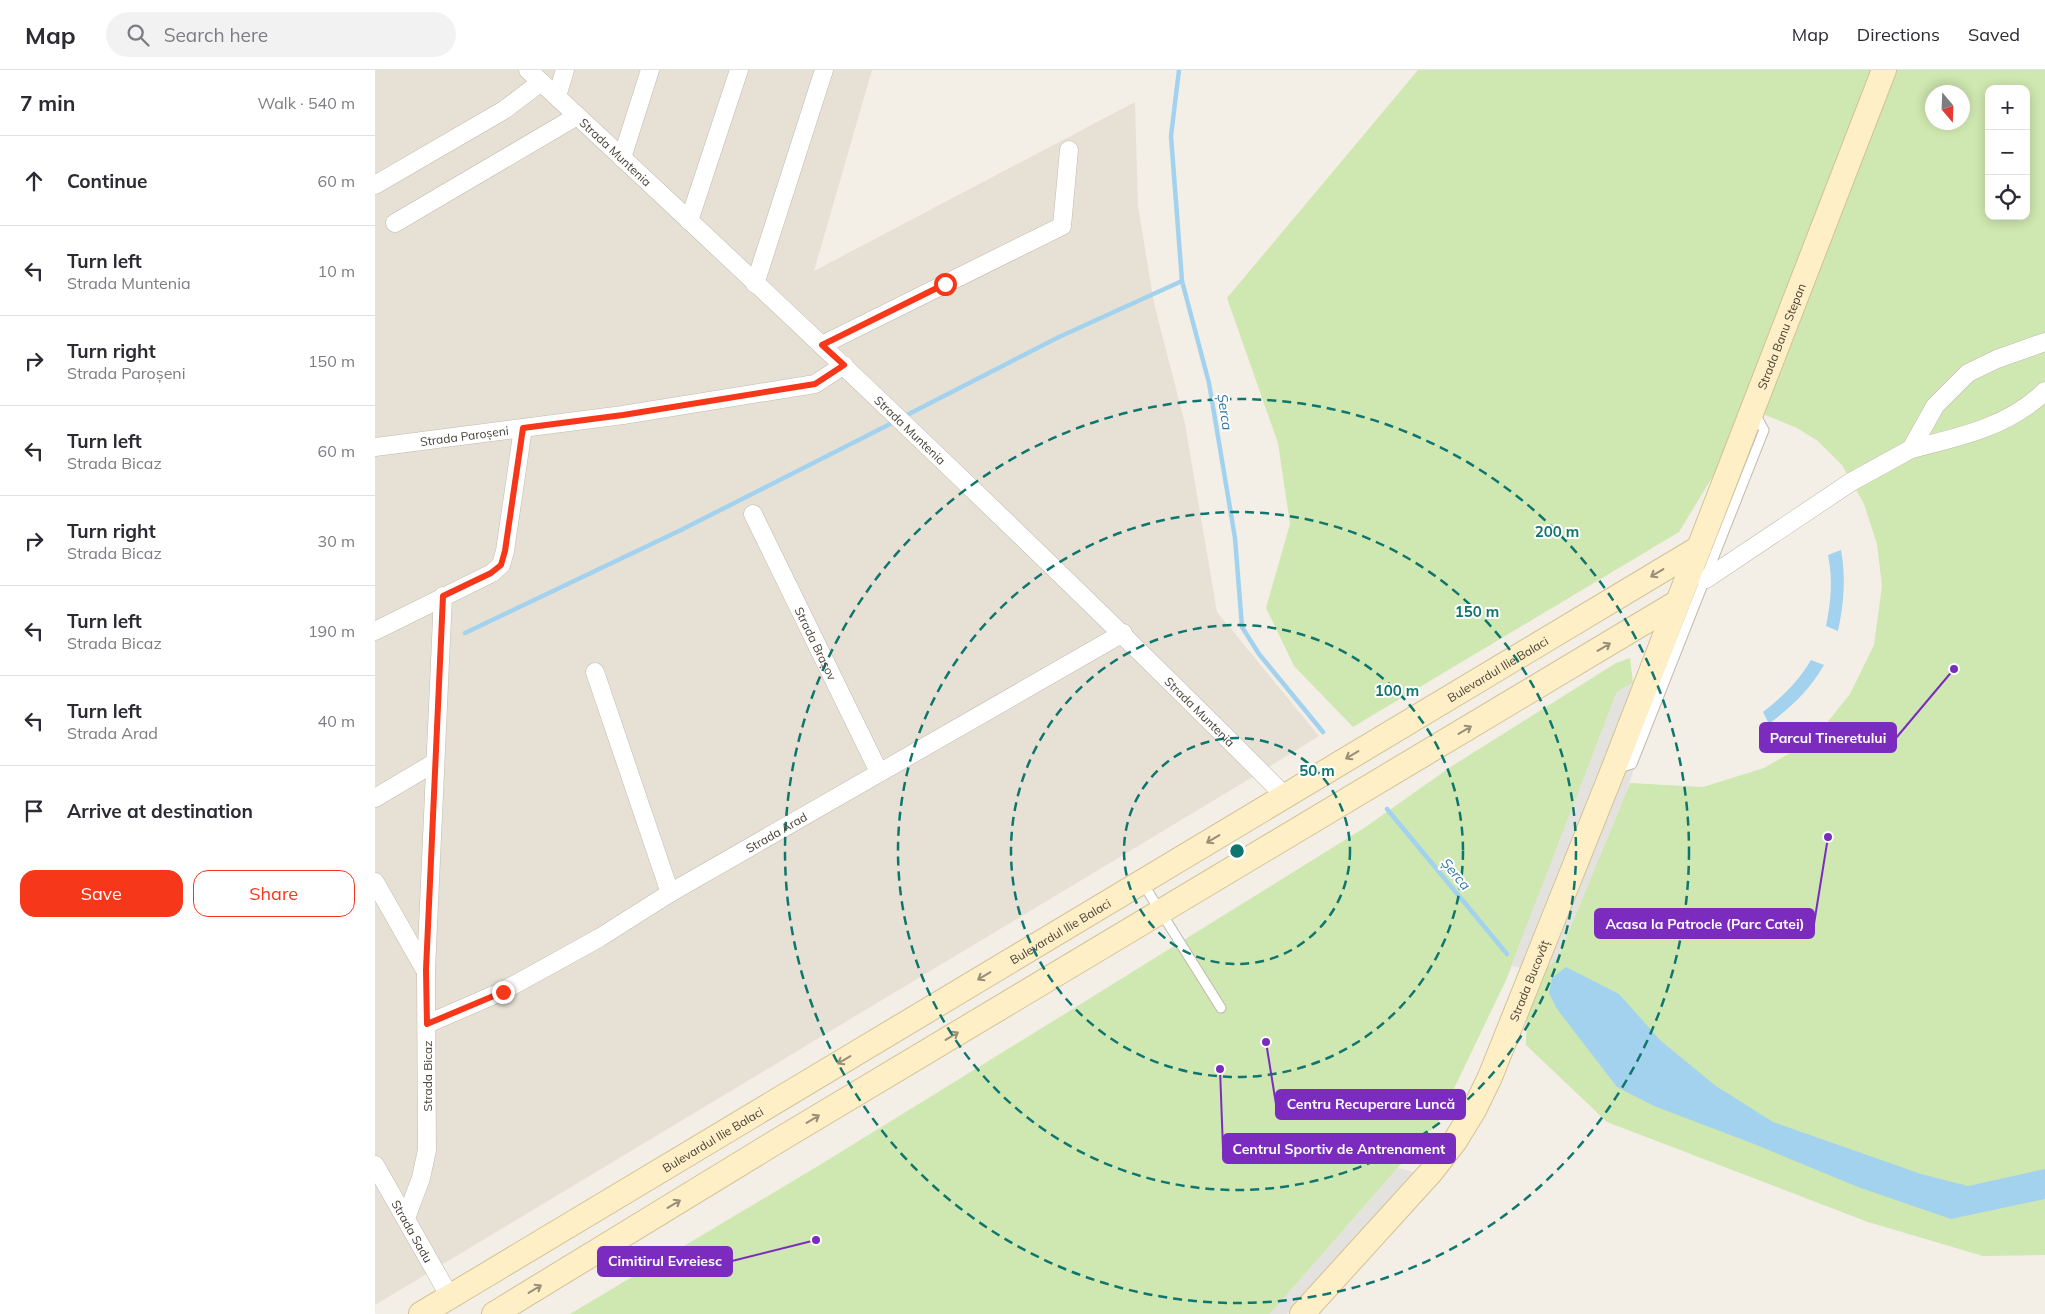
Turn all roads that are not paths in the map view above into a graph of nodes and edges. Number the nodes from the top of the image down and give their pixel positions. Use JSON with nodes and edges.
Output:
{"nodes":[{"id":1,"x":528,"y":70,"type":"edge"},
{"id":2,"x":565,"y":70,"type":"edge"},
{"id":3,"x":650,"y":70,"type":"edge"},
{"id":4,"x":739,"y":70,"type":"edge"},
{"id":5,"x":824,"y":70,"type":"edge"},
{"id":6,"x":1885,"y":70,"type":"edge"},
{"id":7,"x":541,"y":82,"type":"junction"},
{"id":8,"x":557,"y":96,"type":"junction"},
{"id":9,"x":577,"y":116,"type":"junction"},
{"id":10,"x":1069,"y":150,"type":"dead end"},
{"id":11,"x":622,"y":158,"type":"junction"},
{"id":12,"x":375,"y":185,"type":"edge"},
{"id":13,"x":689,"y":221,"type":"junction"},
{"id":14,"x":395,"y":223,"type":"dead end"},
{"id":15,"x":755,"y":284,"type":"junction"},
{"id":16,"x":2045,"y":342,"type":"edge"},
{"id":17,"x":822,"y":345,"type":"junction"},
{"id":18,"x":844,"y":365,"type":"junction"},
{"id":19,"x":2045,"y":391,"type":"edge"},
{"id":20,"x":1753,"y":410,"type":"junction"},
{"id":21,"x":523,"y":428,"type":"junction"},
{"id":22,"x":375,"y":447,"type":"edge"},
{"id":23,"x":1911,"y":449,"type":"junction"},
{"id":24,"x":753,"y":514,"type":"dead end"},
{"id":25,"x":1699,"y":548,"type":"junction"},
{"id":26,"x":1706,"y":579,"type":"junction"},
{"id":27,"x":443,"y":596,"type":"junction"},
{"id":28,"x":1677,"y":602,"type":"junction"},
{"id":29,"x":375,"y":631,"type":"edge"},
{"id":30,"x":1123,"y":633,"type":"junction"},
{"id":31,"x":595,"y":672,"type":"dead end"},
{"id":32,"x":434,"y":763,"type":"junction"},
{"id":33,"x":1613,"y":770,"type":"junction"},
{"id":34,"x":879,"y":772,"type":"junction"},
{"id":35,"x":1285,"y":796,"type":"junction"},
{"id":36,"x":375,"y":798,"type":"edge"},
{"id":37,"x":1142,"y":881,"type":"junction"},
{"id":38,"x":375,"y":882,"type":"edge"},
{"id":39,"x":670,"y":893,"type":"junction"},
{"id":40,"x":1160,"y":911,"type":"junction"},
{"id":41,"x":426,"y":970,"type":"junction"},
{"id":42,"x":1221,"y":1008,"type":"dead end"},
{"id":43,"x":427,"y":1024,"type":"junction"},
{"id":44,"x":375,"y":1165,"type":"edge"},
{"id":45,"x":405,"y":1218,"type":"junction"},
{"id":46,"x":450,"y":1297,"type":"junction"},
{"id":47,"x":421,"y":1314,"type":"edge"},
{"id":48,"x":493,"y":1314,"type":"edge"},
{"id":49,"x":1302,"y":1314,"type":"edge"}],
"edges":[{"from":1,"to":7,"type":"street","name":"Strada Muntenia"},
{"from":2,"to":8,"type":"street"},
{"from":3,"to":11,"type":"street"},
{"from":4,"to":13,"type":"street"},
{"from":5,"to":15,"type":"street"},
{"from":6,"to":20,"type":"main road","name":"Strada Banu Stepan"},
{"from":7,"to":8,"type":"street","name":"Strada Muntenia"},
{"from":7,"to":12,"type":"street"},
{"from":8,"to":9,"type":"street","name":"Strada Muntenia"},
{"from":9,"to":11,"type":"street","name":"Strada Muntenia"},
{"from":9,"to":14,"type":"street"},
{"from":10,"to":17,"type":"street"},
{"from":11,"to":13,"type":"street","name":"Strada Muntenia"},
{"from":13,"to":15,"type":"street","name":"Strada Muntenia"},
{"from":15,"to":17,"type":"street","name":"Strada Muntenia"},
{"from":16,"to":23,"type":"street"},
{"from":17,"to":18,"type":"street","name":"Strada Muntenia"},
{"from":18,"to":21,"type":"street","name":"Strada Paroșeni"},
{"from":18,"to":30,"type":"street","name":"Strada Muntenia"},
{"from":19,"to":23,"type":"street"},
{"from":20,"to":25,"type":"main road","name":"Strada Banu Stepan"},
{"from":20,"to":26,"type":"lane"},
{"from":21,"to":22,"type":"street","name":"Strada Paroșeni"},
{"from":21,"to":27,"type":"street"},
{"from":23,"to":26,"type":"street"},
{"from":24,"to":34,"type":"street","name":"Strada Brașov"},
{"from":25,"to":28,"type":"main road","name":"Strada Banu Stepan"},
{"from":25,"to":35,"type":"main road","name":"Bulevardul Ilie Balaci","one_way":true},
{"from":26,"to":28,"type":"lane"},
{"from":26,"to":33,"type":"lane"},
{"from":27,"to":29,"type":"street"},
{"from":27,"to":32,"type":"street","name":"Strada Bicaz"},
{"from":28,"to":33,"type":"main road","name":"Strada Bucovăț"},
{"from":40,"to":28,"type":"main road","one_way":true},
{"from":30,"to":34,"type":"street","name":"Strada Arad"},
{"from":30,"to":35,"type":"street","name":"Strada Muntenia"},
{"from":31,"to":39,"type":"street"},
{"from":32,"to":36,"type":"street"},
{"from":32,"to":41,"type":"street","name":"Strada Bicaz"},
{"from":33,"to":49,"type":"main road","name":"Strada Bucovăț"},
{"from":34,"to":39,"type":"street","name":"Strada Arad"},
{"from":35,"to":37,"type":"main road","name":"Bulevardul Ilie Balaci","one_way":true},
{"from":37,"to":40,"type":"lane"},
{"from":37,"to":46,"type":"main road","name":"Bulevardul Ilie Balaci","one_way":true},
{"from":38,"to":41,"type":"street"},
{"from":39,"to":43,"type":"street","name":"Strada Arad"},
{"from":40,"to":42,"type":"lane"},
{"from":48,"to":40,"type":"main road","one_way":true},
{"from":41,"to":43,"type":"street","name":"Strada Bicaz"},
{"from":43,"to":45,"type":"street","name":"Strada Bicaz"},
{"from":44,"to":45,"type":"street","name":"Strada Sadu"},
{"from":45,"to":46,"type":"street","name":"Strada Sadu"},
{"from":46,"to":47,"type":"main road","name":"Bulevardul Ilie Balaci"}]}
